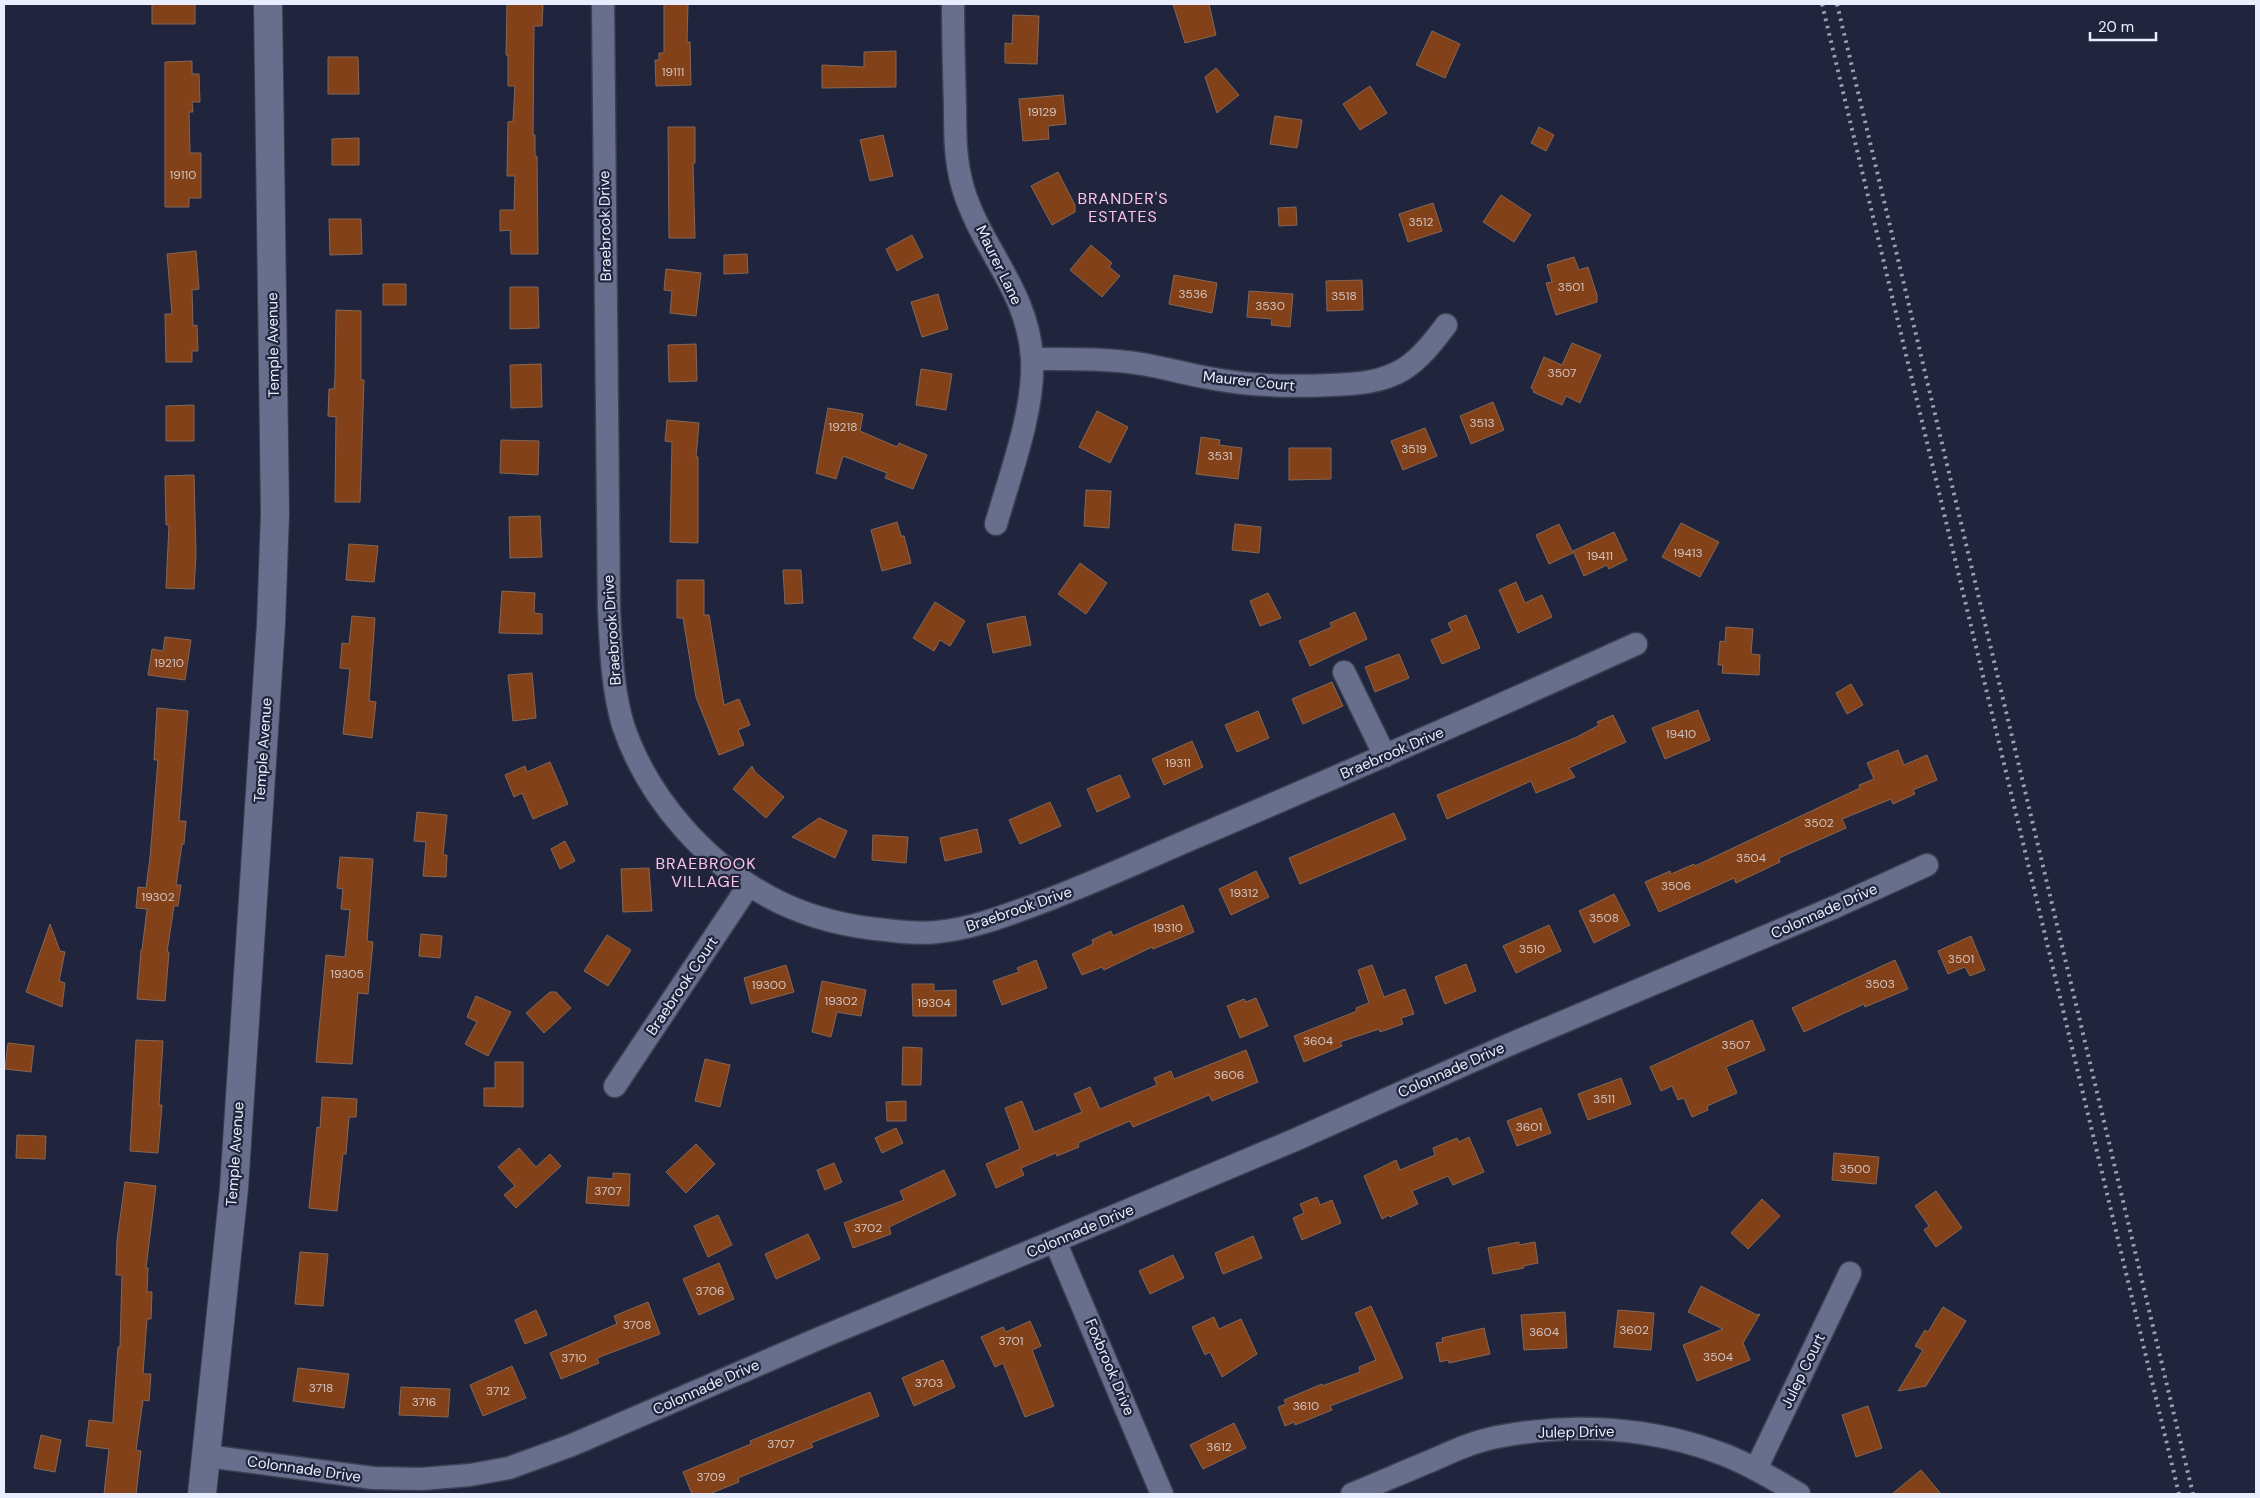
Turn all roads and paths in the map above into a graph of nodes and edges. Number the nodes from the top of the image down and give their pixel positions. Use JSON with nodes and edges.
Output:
{"nodes":[{"id":1,"x":268,"y":4,"type":"edge"},
{"id":2,"x":603,"y":4,"type":"edge"},
{"id":3,"x":953,"y":4,"type":"edge"},
{"id":4,"x":1446,"y":325,"type":"dead end"},
{"id":5,"x":1032,"y":359,"type":"junction"},
{"id":6,"x":996,"y":524,"type":"dead end"},
{"id":7,"x":1636,"y":644,"type":"dead end"},
{"id":8,"x":1344,"y":672,"type":"dead end"},
{"id":9,"x":1385,"y":756,"type":"junction"},
{"id":10,"x":1927,"y":865,"type":"dead end"},
{"id":11,"x":749,"y":885,"type":"junction"},
{"id":12,"x":616,"y":1086,"type":"dead end"},
{"id":13,"x":1055,"y":1241,"type":"junction"},
{"id":14,"x":1850,"y":1273,"type":"dead end"},
{"id":15,"x":207,"y":1456,"type":"junction"},
{"id":16,"x":1756,"y":1469,"type":"junction"},
{"id":17,"x":202,"y":1494,"type":"edge"},
{"id":18,"x":1162,"y":1494,"type":"edge"},
{"id":19,"x":1352,"y":1494,"type":"edge"},
{"id":20,"x":1799,"y":1494,"type":"edge"}],
"edges":[{"from":1,"to":15,"type":"street","name":"Temple Avenue"},
{"from":2,"to":11,"type":"street","name":"Braebrook Drive"},
{"from":3,"to":5,"type":"street","name":"Maurer Lane"},
{"from":4,"to":5,"type":"street","name":"Maurer Court"},
{"from":5,"to":6,"type":"street","name":"Maurer Lane"},
{"from":7,"to":9,"type":"street","name":"Braebrook Drive"},
{"from":8,"to":9,"type":"street"},
{"from":9,"to":11,"type":"street","name":"Braebrook Drive"},
{"from":10,"to":13,"type":"street","name":"Colonnade Drive"},
{"from":11,"to":12,"type":"street","name":"Braebrook Court"},
{"from":13,"to":15,"type":"street","name":"Colonnade Drive"},
{"from":13,"to":18,"type":"street","name":"Foxbrook Drive"},
{"from":14,"to":16,"type":"street","name":"Julep Court"},
{"from":15,"to":17,"type":"street","name":"Temple Avenue"},
{"from":16,"to":19,"type":"street","name":"Julep Drive"},
{"from":16,"to":20,"type":"street","name":"Julep Drive"}]}
